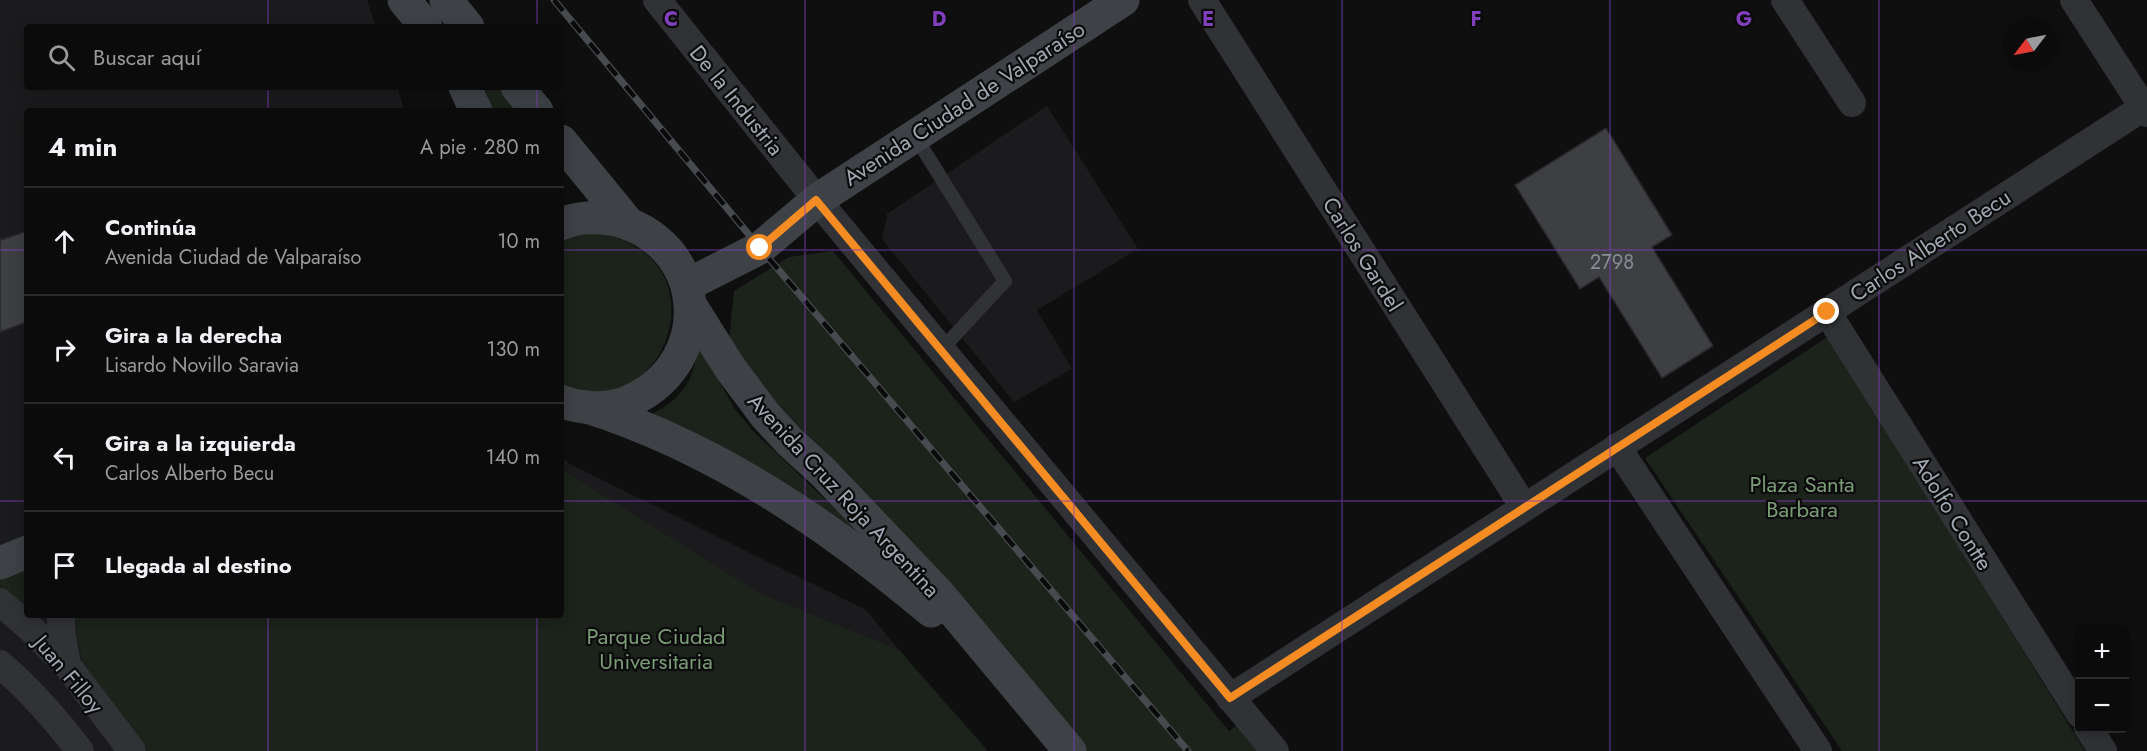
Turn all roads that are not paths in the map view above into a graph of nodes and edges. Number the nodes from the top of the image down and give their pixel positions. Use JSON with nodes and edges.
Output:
{"nodes":[{"id":1,"x":404,"y":0,"type":"edge"},
{"id":2,"x":446,"y":0,"type":"edge"},
{"id":3,"x":657,"y":0,"type":"edge"},
{"id":4,"x":1202,"y":0,"type":"edge"},
{"id":5,"x":1785,"y":0,"type":"edge"},
{"id":6,"x":2074,"y":0,"type":"edge"},
{"id":7,"x":1108,"y":4,"type":"edge"},
{"id":8,"x":424,"y":24,"type":"edge"},
{"id":9,"x":466,"y":24,"type":"edge"},
{"id":10,"x":466,"y":90,"type":"edge"},
{"id":11,"x":520,"y":90,"type":"edge"},
{"id":12,"x":1852,"y":103,"type":"dead end"},
{"id":13,"x":475,"y":108,"type":"edge"},
{"id":14,"x":534,"y":108,"type":"edge"},
{"id":15,"x":2146,"y":109,"type":"edge"},
{"id":16,"x":915,"y":136,"type":"junction"},
{"id":17,"x":564,"y":145,"type":"edge"},
{"id":18,"x":816,"y":200,"type":"junction"},
{"id":19,"x":564,"y":223,"type":"edge"},
{"id":20,"x":628,"y":223,"type":"junction"},
{"id":21,"x":689,"y":296,"type":"junction"},
{"id":22,"x":1827,"y":312,"type":"junction"},
{"id":23,"x":941,"y":350,"type":"junction"},
{"id":24,"x":574,"y":404,"type":"edge"},
{"id":25,"x":1617,"y":447,"type":"junction"},
{"id":26,"x":1524,"y":507,"type":"junction"},
{"id":27,"x":24,"y":553,"type":"edge"},
{"id":28,"x":0,"y":563,"type":"edge"},
{"id":29,"x":0,"y":602,"type":"edge"},
{"id":30,"x":61,"y":618,"type":"edge"},
{"id":31,"x":0,"y":664,"type":"edge"},
{"id":32,"x":67,"y":665,"type":"junction"},
{"id":33,"x":1007,"y":677,"type":"junction"},
{"id":34,"x":1230,"y":698,"type":"junction"},
{"id":35,"x":2075,"y":708,"type":"edge"},
{"id":36,"x":2091,"y":733,"type":"edge"},
{"id":37,"x":80,"y":751,"type":"edge"},
{"id":38,"x":132,"y":751,"type":"edge"},
{"id":39,"x":1070,"y":751,"type":"edge"},
{"id":40,"x":1275,"y":751,"type":"edge"},
{"id":41,"x":1818,"y":751,"type":"edge"},
{"id":42,"x":2103,"y":751,"type":"edge"}],
"edges":[{"from":1,"to":8,"type":"main road"},
{"from":2,"to":9,"type":"main road"},
{"from":3,"to":18,"type":"street","name":"De la Industria"},
{"from":4,"to":26,"type":"street","name":"Carlos Gardel"},
{"from":5,"to":12,"type":"street"},
{"from":6,"to":15,"type":"street"},
{"from":7,"to":16,"type":"main road","name":"Avenida Ciudad de Valparaíso"},
{"from":10,"to":13,"type":"main road"},
{"from":11,"to":14,"type":"main road"},
{"from":15,"to":22,"type":"street","name":"Carlos Alberto Becu"},
{"from":16,"to":18,"type":"main road","name":"Avenida Ciudad de Valparaíso"},
{"from":16,"to":23,"type":"lane"},
{"from":17,"to":20,"type":"main road"},
{"from":18,"to":21,"type":"main road","name":"Avenida Ciudad de Valparaíso"},
{"from":18,"to":23,"type":"street","name":"De la Industria"},
{"from":19,"to":20,"type":"main road"},
{"from":20,"to":21,"type":"main road","name":"Avenida Cruz Roja Argentina"},
{"from":21,"to":24,"type":"main road"},
{"from":21,"to":33,"type":"main road","name":"Avenida Cruz Roja Argentina"},
{"from":22,"to":25,"type":"street","name":"Carlos Alberto Becu"},
{"from":22,"to":35,"type":"street","name":"Adolfo Contte"},
{"from":23,"to":34,"type":"street","name":"De la Industria"},
{"from":24,"to":33,"type":"main road","name":"Avenida Cruz Roja Argentina"},
{"from":25,"to":26,"type":"street","name":"Carlos Alberto Becu"},
{"from":25,"to":41,"type":"street"},
{"from":26,"to":34,"type":"street","name":"Carlos Alberto Becu"},
{"from":27,"to":28,"type":"main road"},
{"from":29,"to":32,"type":"street","name":"Juan Filloy"},
{"from":30,"to":32,"type":"street"},
{"from":31,"to":37,"type":"street","name":"Juan Filloy"},
{"from":32,"to":38,"type":"street","name":"Juan Filloy"},
{"from":33,"to":39,"type":"main road","name":"Avenida Cruz Roja Argentina"},
{"from":34,"to":40,"type":"street","name":"De la Industria"},
{"from":36,"to":42,"type":"street"}]}
